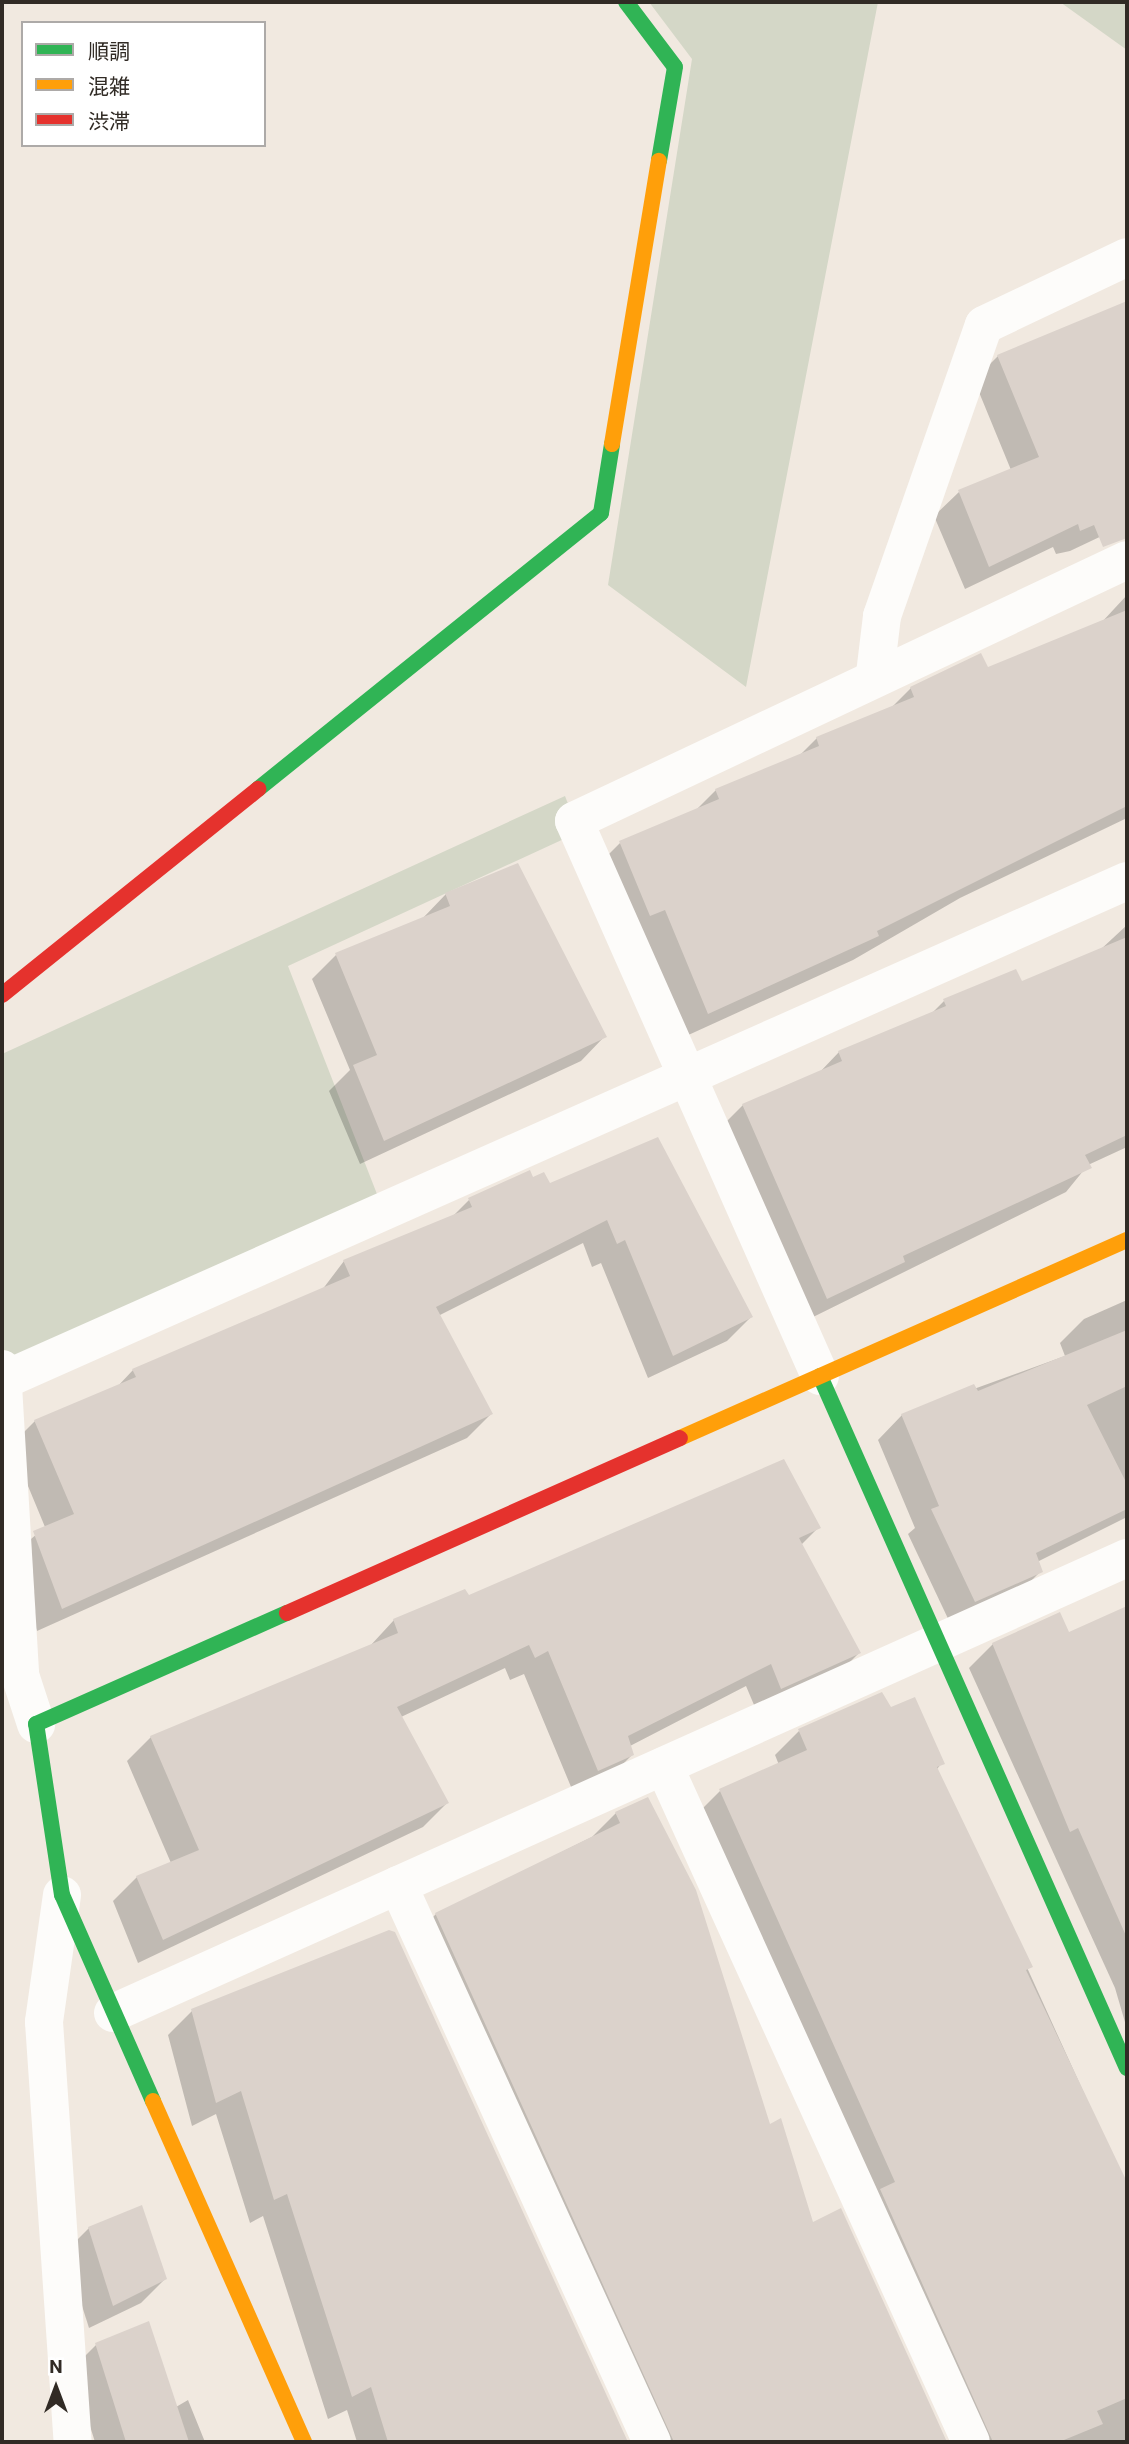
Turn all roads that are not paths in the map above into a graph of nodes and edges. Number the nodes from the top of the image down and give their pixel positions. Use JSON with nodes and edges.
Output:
{"nodes":[{"id":1,"x":626,"y":2,"type":"edge"},
{"id":2,"x":1127,"y":257,"type":"edge"},
{"id":3,"x":1127,"y":560,"type":"edge"},
{"id":4,"x":876,"y":674,"type":"junction"},
{"id":5,"x":1127,"y":881,"type":"edge"},
{"id":6,"x":2,"y":995,"type":"edge"},
{"id":7,"x":684,"y":1078,"type":"junction"},
{"id":8,"x":1127,"y":1240,"type":"edge"},
{"id":9,"x":3,"y":1374,"type":"edge"},
{"id":10,"x":820,"y":1376,"type":"junction"},
{"id":11,"x":1127,"y":1558,"type":"edge"},
{"id":12,"x":938,"y":1643,"type":"junction"},
{"id":13,"x":36,"y":1724,"type":"junction"},
{"id":14,"x":664,"y":1766,"type":"junction"},
{"id":15,"x":398,"y":1885,"type":"junction"},
{"id":16,"x":62,"y":1895,"type":"junction"},
{"id":17,"x":113,"y":2013,"type":"junction"},
{"id":18,"x":1127,"y":2068,"type":"edge"},
{"id":19,"x":73,"y":2442,"type":"edge"},
{"id":20,"x":304,"y":2442,"type":"edge"},
{"id":21,"x":652,"y":2442,"type":"edge"},
{"id":22,"x":971,"y":2442,"type":"edge"}],
"edges":[{"from":1,"to":6,"type":"street"},
{"from":2,"to":4,"type":"street"},
{"from":3,"to":4,"type":"street"},
{"from":4,"to":7,"type":"street"},
{"from":5,"to":7,"type":"street"},
{"from":7,"to":9,"type":"street"},
{"from":7,"to":10,"type":"street"},
{"from":8,"to":10,"type":"street"},
{"from":9,"to":13,"type":"street"},
{"from":10,"to":12,"type":"street"},
{"from":10,"to":13,"type":"street"},
{"from":11,"to":12,"type":"street"},
{"from":12,"to":14,"type":"street"},
{"from":12,"to":18,"type":"street"},
{"from":13,"to":16,"type":"street"},
{"from":14,"to":15,"type":"street"},
{"from":14,"to":22,"type":"street"},
{"from":15,"to":17,"type":"street"},
{"from":15,"to":21,"type":"street"},
{"from":16,"to":17,"type":"street"},
{"from":16,"to":19,"type":"street"},
{"from":17,"to":20,"type":"street"}]}
